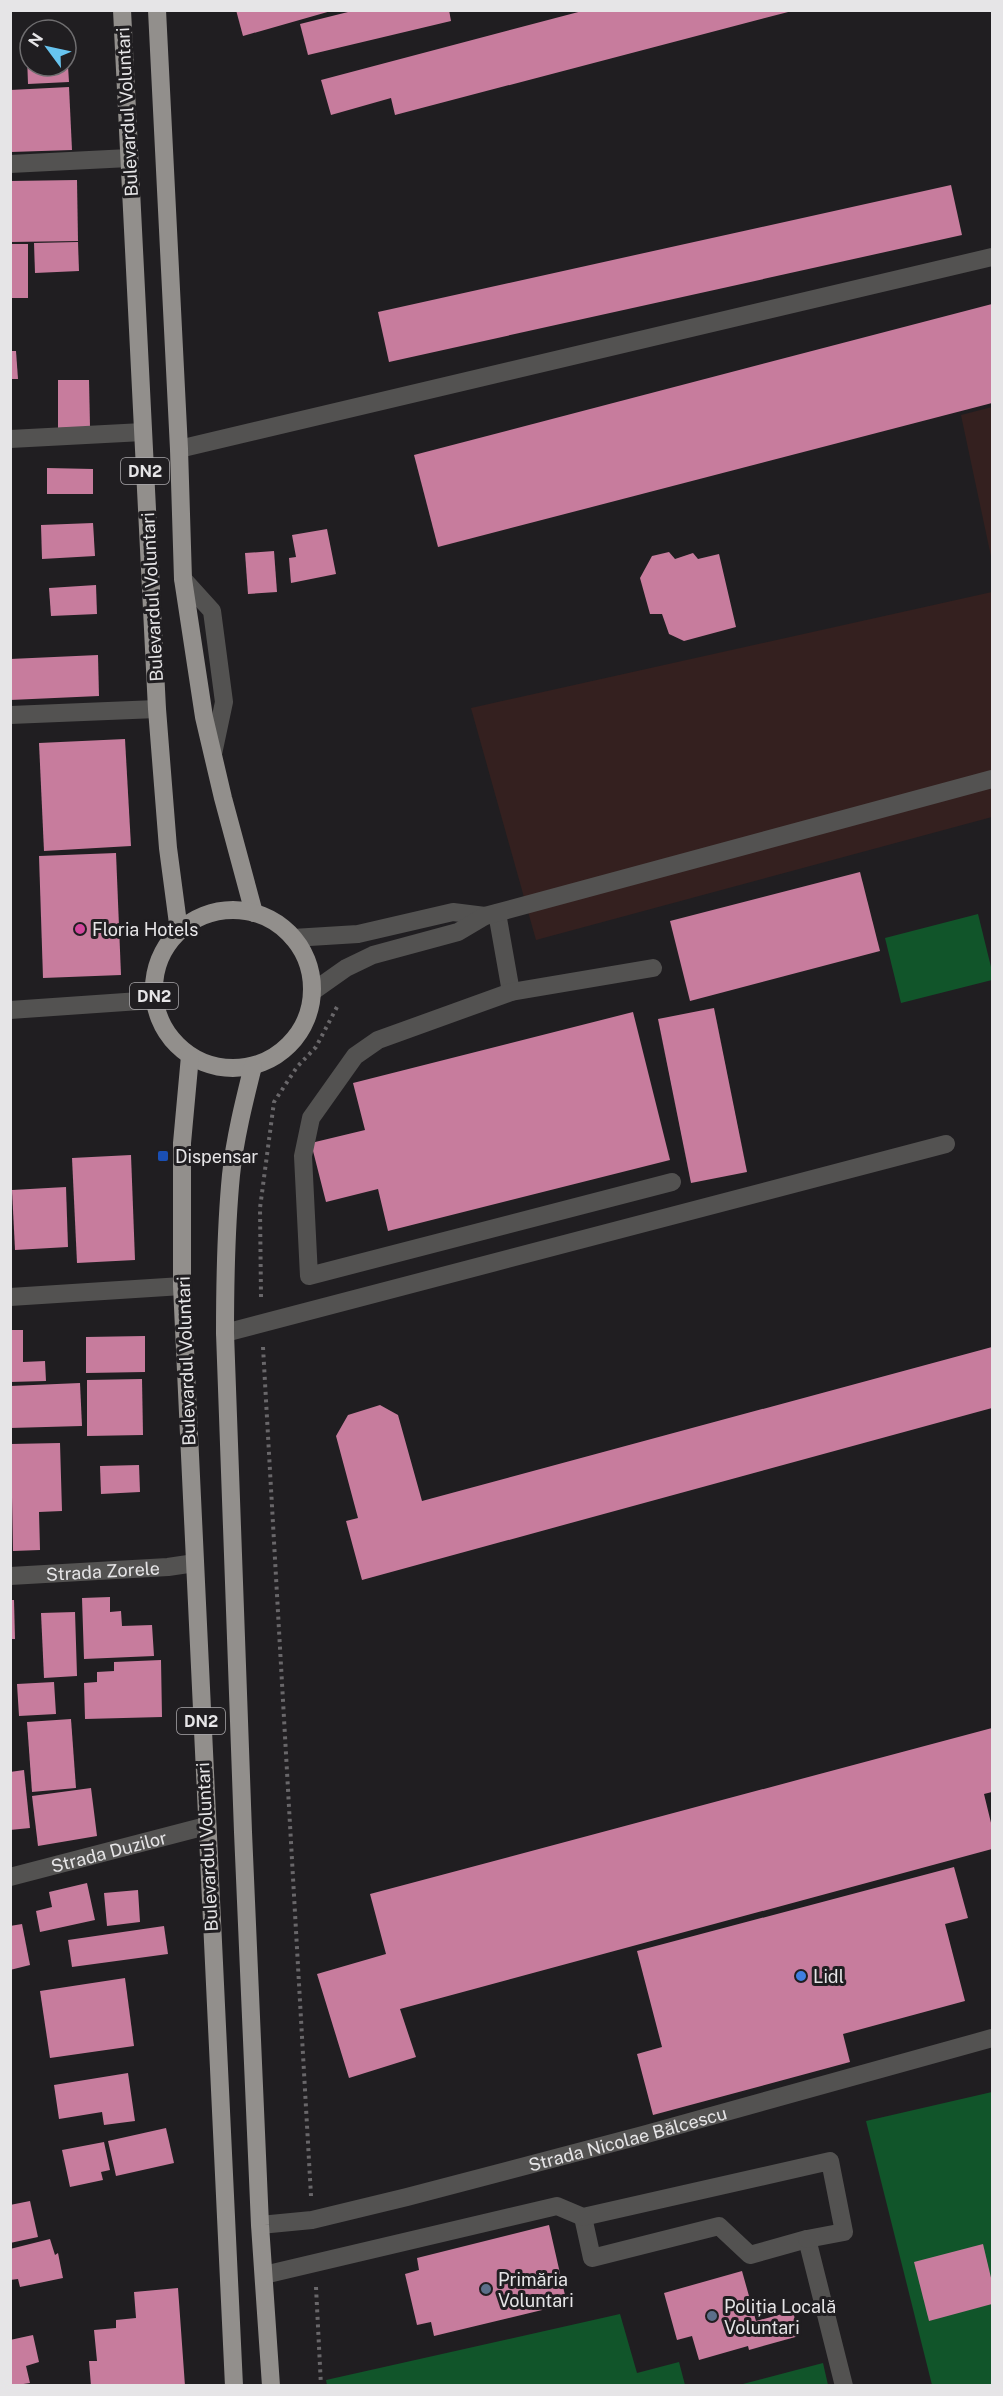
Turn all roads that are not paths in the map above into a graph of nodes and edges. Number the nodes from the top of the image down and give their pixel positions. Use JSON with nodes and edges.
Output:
{"nodes":[{"id":1,"x":122,"y":10,"type":"edge"},
{"id":2,"x":157,"y":10,"type":"edge"},
{"id":3,"x":129,"y":158,"type":"junction"},
{"id":4,"x":10,"y":164,"type":"edge"},
{"id":5,"x":993,"y":257,"type":"edge"},
{"id":6,"x":143,"y":432,"type":"junction"},
{"id":7,"x":10,"y":439,"type":"edge"},
{"id":8,"x":179,"y":449,"type":"junction"},
{"id":9,"x":157,"y":709,"type":"junction"},
{"id":10,"x":10,"y":715,"type":"edge"},
{"id":11,"x":993,"y":778,"type":"edge"},
{"id":12,"x":255,"y":913,"type":"junction"},
{"id":13,"x":491,"y":915,"type":"junction"},
{"id":14,"x":179,"y":931,"type":"junction"},
{"id":15,"x":293,"y":938,"type":"junction"},
{"id":16,"x":653,"y":968,"type":"dead end"},
{"id":17,"x":312,"y":992,"type":"junction"},
{"id":18,"x":511,"y":992,"type":"junction"},
{"id":19,"x":154,"y":999,"type":"junction"},
{"id":20,"x":10,"y":1010,"type":"edge"},
{"id":21,"x":189,"y":1056,"type":"junction"},
{"id":22,"x":253,"y":1066,"type":"junction"},
{"id":23,"x":946,"y":1144,"type":"dead end"},
{"id":24,"x":672,"y":1182,"type":"dead end"},
{"id":25,"x":182,"y":1286,"type":"junction"},
{"id":26,"x":10,"y":1297,"type":"edge"},
{"id":27,"x":225,"y":1333,"type":"junction"},
{"id":28,"x":195,"y":1563,"type":"junction"},
{"id":29,"x":10,"y":1576,"type":"edge"},
{"id":30,"x":206,"y":1826,"type":"junction"},
{"id":31,"x":10,"y":1877,"type":"edge"},
{"id":32,"x":993,"y":2038,"type":"edge"},
{"id":33,"x":583,"y":2217,"type":"junction"},
{"id":34,"x":260,"y":2225,"type":"junction"},
{"id":35,"x":807,"y":2239,"type":"junction"},
{"id":36,"x":264,"y":2275,"type":"junction"},
{"id":37,"x":234,"y":2385,"type":"edge"},
{"id":38,"x":271,"y":2385,"type":"edge"},
{"id":39,"x":844,"y":2385,"type":"edge"}],
"edges":[{"from":1,"to":3,"type":"highway","name":"Bulevardul Voluntari","number":"DN2"},
{"from":2,"to":8,"type":"highway","name":"Bulevardul Voluntari","number":"DN2"},
{"from":3,"to":4,"type":"street"},
{"from":3,"to":6,"type":"highway","name":"Bulevardul Voluntari","number":"DN2"},
{"from":5,"to":8,"type":"street"},
{"from":6,"to":7,"type":"street"},
{"from":6,"to":9,"type":"highway","name":"Bulevardul Voluntari","number":"DN2"},
{"from":8,"to":12,"type":"highway","name":"Bulevardul Voluntari","number":"DN2"},
{"from":9,"to":10,"type":"street"},
{"from":9,"to":14,"type":"highway","name":"Bulevardul Voluntari","number":"DN2"},
{"from":11,"to":13,"type":"street"},
{"from":12,"to":14,"type":"highway"},
{"from":12,"to":15,"type":"highway"},
{"from":13,"to":15,"type":"street"},
{"from":13,"to":17,"type":"street"},
{"from":13,"to":18,"type":"street"},
{"from":14,"to":19,"type":"highway","number":"DN2"},
{"from":15,"to":17,"type":"highway"},
{"from":16,"to":18,"type":"street"},
{"from":17,"to":22,"type":"highway"},
{"from":18,"to":24,"type":"street"},
{"from":19,"to":20,"type":"street"},
{"from":19,"to":21,"type":"highway","number":"DN2"},
{"from":21,"to":22,"type":"highway"},
{"from":21,"to":25,"type":"highway","name":"Bulevardul Voluntari","number":"DN2"},
{"from":22,"to":27,"type":"highway","name":"Bulevardul Voluntari","number":"DN2"},
{"from":23,"to":27,"type":"street"},
{"from":25,"to":26,"type":"street"},
{"from":25,"to":28,"type":"highway","name":"Bulevardul Voluntari","number":"DN2"},
{"from":27,"to":34,"type":"highway","name":"Bulevardul Voluntari","number":"DN2"},
{"from":28,"to":29,"type":"street","name":"Strada Zorele"},
{"from":28,"to":30,"type":"highway","name":"Bulevardul Voluntari","number":"DN2"},
{"from":30,"to":31,"type":"street","name":"Strada Duzilor"},
{"from":30,"to":37,"type":"highway","name":"Bulevardul Voluntari","number":"DN2"},
{"from":32,"to":34,"type":"street","name":"Strada Nicolae Bălcescu"},
{"from":33,"to":35,"type":"street"},
{"from":33,"to":35,"type":"street"},
{"from":33,"to":36,"type":"street"},
{"from":34,"to":36,"type":"highway","name":"Bulevardul Voluntari","number":"DN2"},
{"from":35,"to":39,"type":"street"},
{"from":36,"to":38,"type":"highway","name":"Bulevardul Voluntari","number":"DN2"}]}
